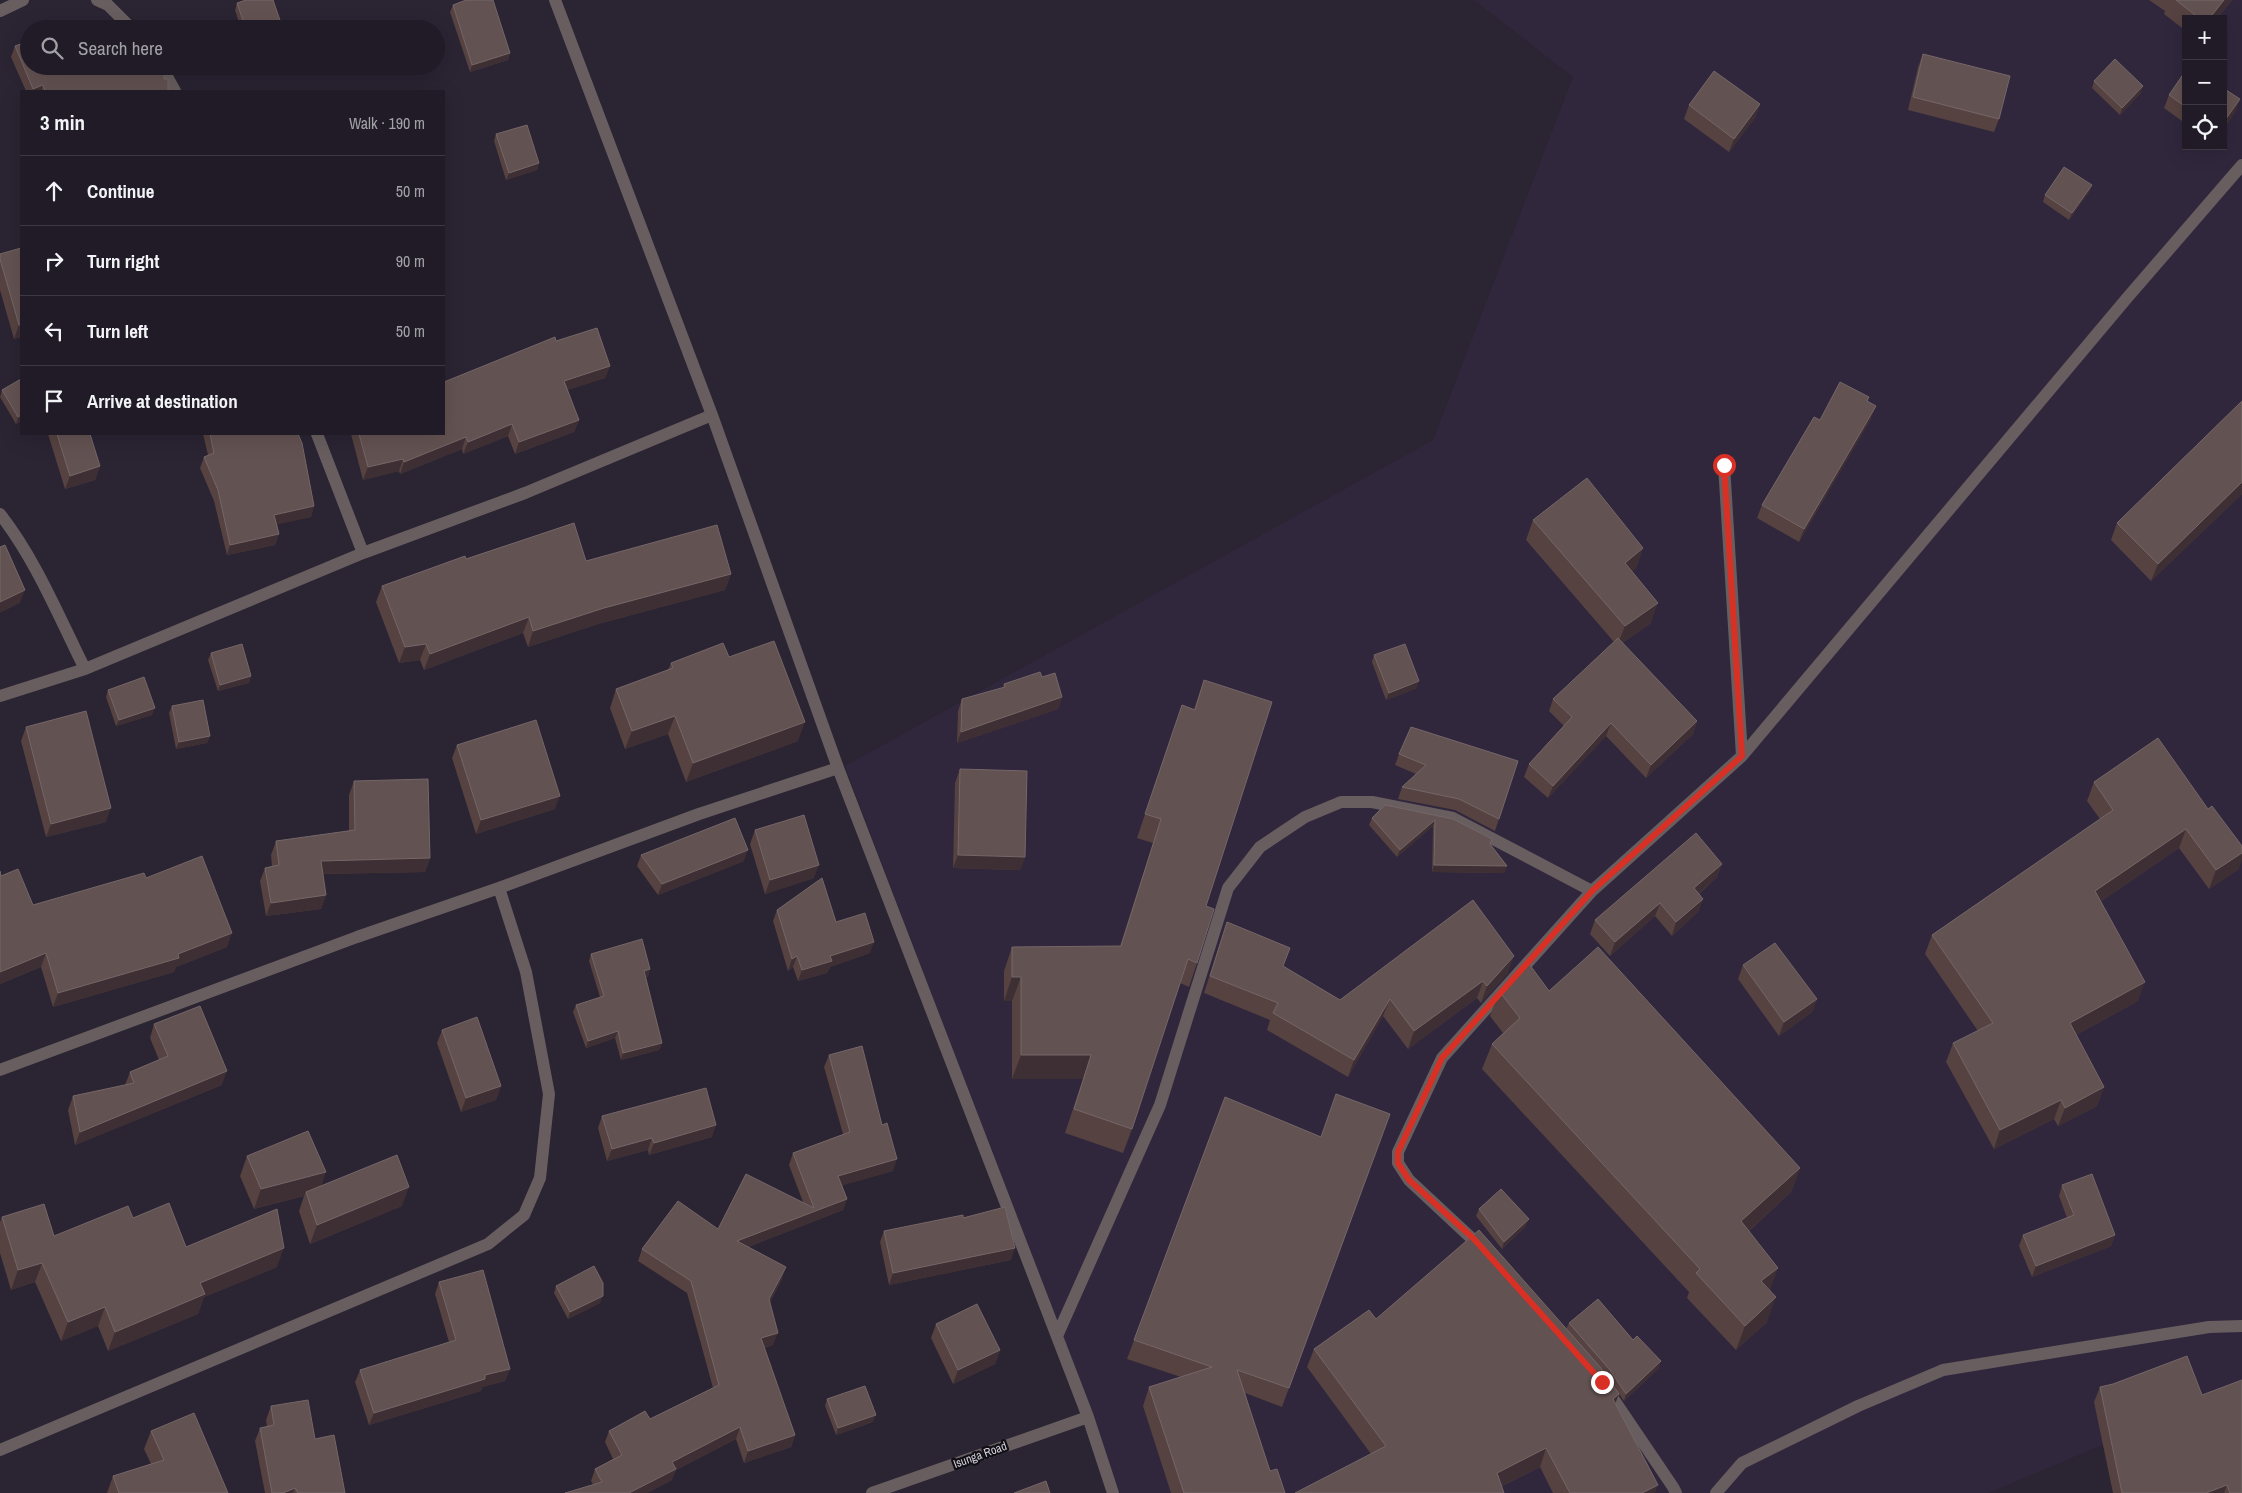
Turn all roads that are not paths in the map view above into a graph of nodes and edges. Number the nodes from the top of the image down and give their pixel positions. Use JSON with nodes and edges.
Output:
{"nodes":[{"id":1,"x":23,"y":0,"type":"edge"},
{"id":2,"x":97,"y":0,"type":"edge"},
{"id":3,"x":555,"y":0,"type":"edge"},
{"id":4,"x":0,"y":11,"type":"edge"},
{"id":5,"x":123,"y":20,"type":"edge"},
{"id":6,"x":166,"y":75,"type":"edge"},
{"id":7,"x":174,"y":90,"type":"edge"},
{"id":8,"x":2242,"y":165,"type":"edge"},
{"id":9,"x":712,"y":416,"type":"junction"},
{"id":10,"x":317,"y":435,"type":"edge"},
{"id":11,"x":1724,"y":465,"type":"dead end"},
{"id":12,"x":0,"y":514,"type":"edge"},
{"id":13,"x":363,"y":554,"type":"junction"},
{"id":14,"x":85,"y":669,"type":"junction"},
{"id":15,"x":0,"y":696,"type":"edge"},
{"id":16,"x":1742,"y":756,"type":"junction"},
{"id":17,"x":838,"y":768,"type":"junction"},
{"id":18,"x":499,"y":888,"type":"junction"},
{"id":19,"x":1592,"y":891,"type":"junction"},
{"id":20,"x":0,"y":1070,"type":"edge"},
{"id":21,"x":1493,"y":1260,"type":"edge"},
{"id":22,"x":2242,"y":1326,"type":"edge"},
{"id":23,"x":1057,"y":1336,"type":"junction"},
{"id":24,"x":1595,"y":1374,"type":"edge"},
{"id":25,"x":1088,"y":1416,"type":"junction"},
{"id":26,"x":0,"y":1450,"type":"edge"},
{"id":27,"x":872,"y":1493,"type":"edge"},
{"id":28,"x":1113,"y":1493,"type":"edge"},
{"id":29,"x":1676,"y":1493,"type":"edge"},
{"id":30,"x":1716,"y":1493,"type":"edge"}],
"edges":[{"from":1,"to":4,"type":"street"},
{"from":2,"to":5,"type":"street"},
{"from":3,"to":9,"type":"street"},
{"from":6,"to":7,"type":"street"},
{"from":8,"to":16,"type":"street"},
{"from":9,"to":13,"type":"street"},
{"from":9,"to":17,"type":"street"},
{"from":10,"to":13,"type":"street"},
{"from":11,"to":16,"type":"street"},
{"from":12,"to":14,"type":"street"},
{"from":13,"to":14,"type":"street"},
{"from":14,"to":15,"type":"street"},
{"from":16,"to":19,"type":"street"},
{"from":17,"to":18,"type":"street"},
{"from":17,"to":23,"type":"street"},
{"from":18,"to":20,"type":"street"},
{"from":18,"to":26,"type":"street"},
{"from":19,"to":21,"type":"street"},
{"from":19,"to":23,"type":"street"},
{"from":22,"to":30,"type":"street"},
{"from":23,"to":25,"type":"street"},
{"from":24,"to":29,"type":"street"},
{"from":25,"to":27,"type":"street","name":"Isunga Road"},
{"from":25,"to":28,"type":"street"}]}
